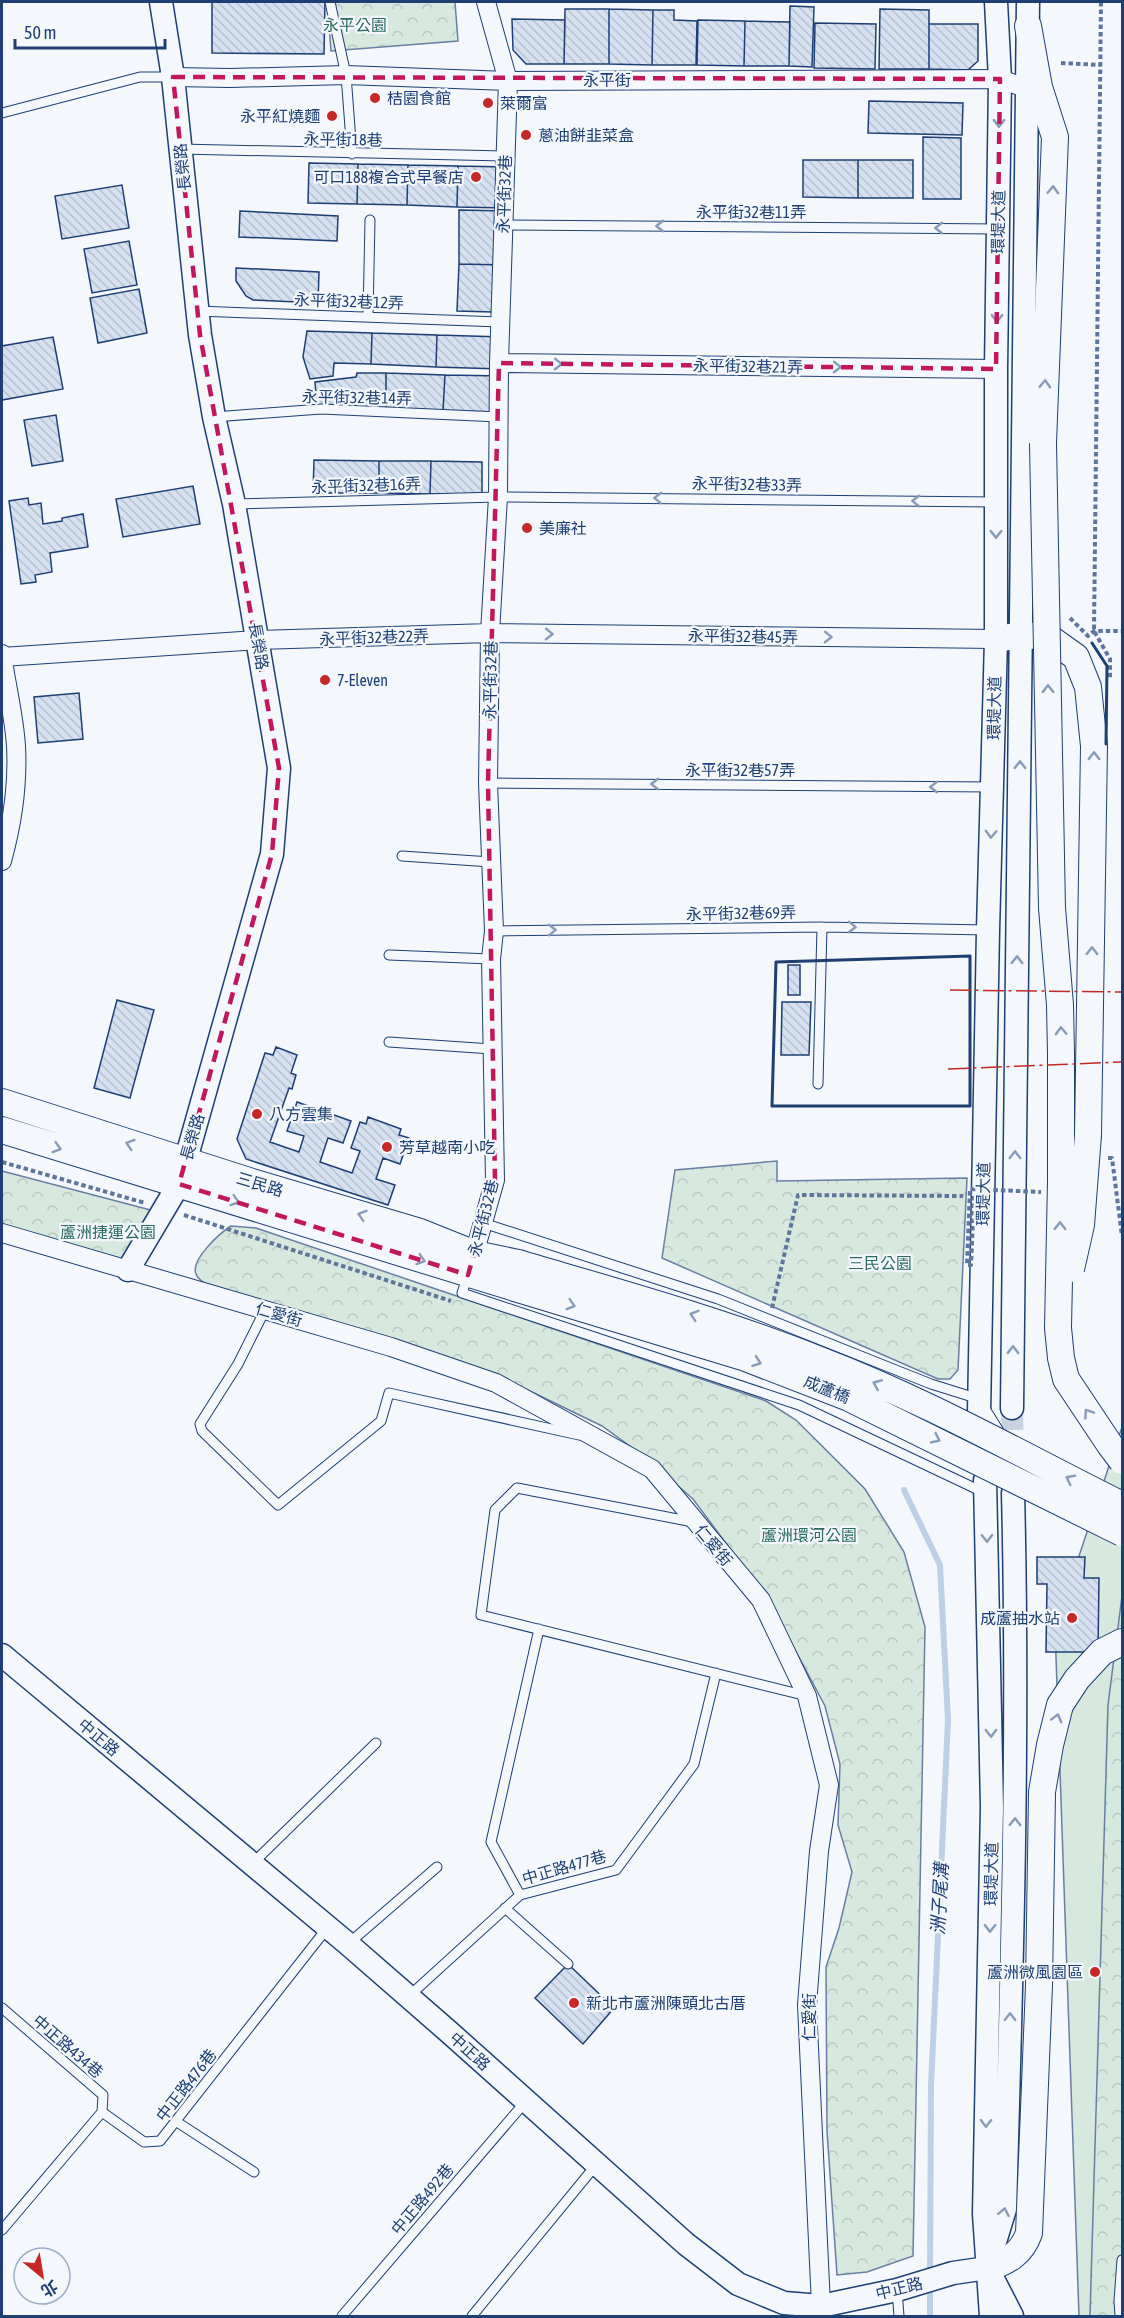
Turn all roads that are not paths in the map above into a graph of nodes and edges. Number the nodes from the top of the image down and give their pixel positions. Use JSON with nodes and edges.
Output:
{"nodes":[{"id":1,"x":161,"y":2,"type":"edge"},
{"id":2,"x":330,"y":2,"type":"edge"},
{"id":3,"x":486,"y":2,"type":"edge"},
{"id":4,"x":996,"y":2,"type":"edge"},
{"id":5,"x":1028,"y":14,"type":"edge"},
{"id":6,"x":346,"y":75,"type":"junction"},
{"id":7,"x":173,"y":77,"type":"junction"},
{"id":8,"x":1000,"y":79,"type":"junction"},
{"id":9,"x":508,"y":81,"type":"junction"},
{"id":10,"x":1034,"y":88,"type":"junction"},
{"id":11,"x":2,"y":113,"type":"edge"},
{"id":12,"x":180,"y":149,"type":"junction"},
{"id":13,"x":352,"y":154,"type":"junction"},
{"id":14,"x":505,"y":156,"type":"junction"},
{"id":15,"x":370,"y":220,"type":"dead end"},
{"id":16,"x":503,"y":225,"type":"junction"},
{"id":17,"x":998,"y":229,"type":"junction"},
{"id":18,"x":197,"y":311,"type":"junction"},
{"id":19,"x":368,"y":317,"type":"junction"},
{"id":20,"x":501,"y":321,"type":"junction"},
{"id":21,"x":499,"y":363,"type":"junction"},
{"id":22,"x":996,"y":369,"type":"junction"},
{"id":23,"x":214,"y":417,"type":"junction"},
{"id":24,"x":499,"y":417,"type":"junction"},
{"id":25,"x":498,"y":497,"type":"junction"},
{"id":26,"x":996,"y":502,"type":"junction"},
{"id":27,"x":234,"y":504,"type":"junction"},
{"id":28,"x":490,"y":633,"type":"junction"},
{"id":29,"x":1022,"y":635,"type":"junction"},
{"id":30,"x":996,"y":639,"type":"junction"},
{"id":31,"x":258,"y":640,"type":"junction"},
{"id":32,"x":2,"y":655,"type":"edge"},
{"id":33,"x":488,"y":783,"type":"junction"},
{"id":34,"x":992,"y":787,"type":"junction"},
{"id":35,"x":4,"y":842,"type":"edge"},
{"id":36,"x":402,"y":856,"type":"dead end"},
{"id":37,"x":2,"y":861,"type":"edge"},
{"id":38,"x":491,"y":862,"type":"junction"},
{"id":39,"x":822,"y":927,"type":"junction"},
{"id":40,"x":988,"y":930,"type":"junction"},
{"id":41,"x":494,"y":931,"type":"junction"},
{"id":42,"x":389,"y":955,"type":"dead end"},
{"id":43,"x":491,"y":959,"type":"junction"},
{"id":44,"x":389,"y":1042,"type":"dead end"},
{"id":45,"x":492,"y":1049,"type":"junction"},
{"id":46,"x":818,"y":1084,"type":"dead end"},
{"id":47,"x":2,"y":1102,"type":"edge"},
{"id":48,"x":2,"y":1130,"type":"edge"},
{"id":49,"x":182,"y":1173,"type":"junction"},
{"id":50,"x":483,"y":1223,"type":"junction"},
{"id":51,"x":2,"y":1233,"type":"edge"},
{"id":52,"x":471,"y":1264,"type":"junction"},
{"id":53,"x":128,"y":1270,"type":"junction"},
{"id":54,"x":517,"y":1276,"type":"junction"},
{"id":55,"x":265,"y":1310,"type":"junction"},
{"id":56,"x":1058,"y":1328,"type":"junction"},
{"id":57,"x":979,"y":1407,"type":"junction"},
{"id":58,"x":1012,"y":1408,"type":"tunnel mouth"},
{"id":59,"x":604,"y":1441,"type":"junction"},
{"id":60,"x":1014,"y":1455,"type":"dead end"},
{"id":61,"x":1122,"y":1461,"type":"edge"},
{"id":62,"x":1007,"y":1465,"type":"dead end"},
{"id":63,"x":986,"y":1486,"type":"junction"},
{"id":64,"x":1013,"y":1493,"type":"dead end"},
{"id":65,"x":1122,"y":1505,"type":"edge"},
{"id":66,"x":695,"y":1522,"type":"junction"},
{"id":67,"x":1122,"y":1533,"type":"edge"},
{"id":68,"x":539,"y":1629,"type":"junction"},
{"id":69,"x":1122,"y":1642,"type":"edge"},
{"id":70,"x":2,"y":1655,"type":"edge"},
{"id":71,"x":716,"y":1673,"type":"junction"},
{"id":72,"x":807,"y":1696,"type":"junction"},
{"id":73,"x":376,"y":1743,"type":"dead end"},
{"id":74,"x":252,"y":1864,"type":"junction"},
{"id":75,"x":437,"y":1867,"type":"dead end"},
{"id":76,"x":520,"y":1895,"type":"junction"},
{"id":77,"x":505,"y":1908,"type":"junction"},
{"id":78,"x":328,"y":1928,"type":"junction"},
{"id":79,"x":348,"y":1944,"type":"junction"},
{"id":80,"x":568,"y":1964,"type":"dead end"},
{"id":81,"x":408,"y":1997,"type":"junction"},
{"id":82,"x":2,"y":2008,"type":"edge"},
{"id":83,"x":526,"y":2101,"type":"junction"},
{"id":84,"x":102,"y":2112,"type":"junction"},
{"id":85,"x":177,"y":2122,"type":"junction"},
{"id":86,"x":596,"y":2165,"type":"junction"},
{"id":87,"x":254,"y":2172,"type":"dead end"},
{"id":88,"x":2,"y":2230,"type":"edge"},
{"id":89,"x":1122,"y":2260,"type":"edge"},
{"id":90,"x":987,"y":2268,"type":"junction"},
{"id":91,"x":897,"y":2290,"type":"junction"},
{"id":92,"x":784,"y":2310,"type":"edge"},
{"id":93,"x":821,"y":2311,"type":"edge"},
{"id":94,"x":342,"y":2316,"type":"edge"},
{"id":95,"x":472,"y":2316,"type":"edge"},
{"id":96,"x":899,"y":2316,"type":"edge"},
{"id":97,"x":991,"y":2316,"type":"edge"},
{"id":98,"x":1012,"y":2316,"type":"edge"},
{"id":99,"x":1120,"y":2316,"type":"edge"}],
"edges":[{"from":1,"to":7,"type":"street","name":"長榮路"},
{"from":2,"to":6,"type":"lane"},
{"from":3,"to":9,"type":"street","name":"永平街32巷"},
{"from":4,"to":8,"type":"street","name":"環堤大道"},
{"from":5,"to":10,"type":"main road"},
{"from":6,"to":7,"type":"street","name":"永平街"},
{"from":6,"to":9,"type":"street","name":"永平街"},
{"from":6,"to":13,"type":"lane"},
{"from":7,"to":11,"type":"lane"},
{"from":7,"to":12,"type":"street","name":"長榮路"},
{"from":8,"to":9,"type":"street","name":"永平街"},
{"from":8,"to":10,"type":"street","name":"永平街"},
{"from":8,"to":17,"type":"street","name":"環堤大道","one_way":true},
{"from":9,"to":14,"type":"street","name":"永平街32巷"},
{"from":10,"to":29,"type":"street","name":"環堤大道"},
{"from":56,"to":10,"type":"main road","one_way":true,"bridge":true},
{"from":12,"to":13,"type":"lane","name":"永平街18巷"},
{"from":12,"to":18,"type":"street","name":"長榮路"},
{"from":13,"to":14,"type":"lane","name":"永平街18巷"},
{"from":14,"to":16,"type":"street","name":"永平街32巷"},
{"from":15,"to":19,"type":"lane"},
{"from":17,"to":16,"type":"lane","name":"永平街32巷11弄","one_way":true},
{"from":16,"to":20,"type":"street","name":"永平街32巷"},
{"from":17,"to":22,"type":"street","name":"環堤大道","one_way":true},
{"from":18,"to":19,"type":"lane","name":"永平街32巷12弄"},
{"from":18,"to":23,"type":"street","name":"長榮路"},
{"from":19,"to":20,"type":"lane","name":"永平街32巷12弄"},
{"from":20,"to":21,"type":"street","name":"永平街32巷"},
{"from":21,"to":22,"type":"street","name":"永平街32巷21弄","one_way":true},
{"from":21,"to":24,"type":"street","name":"永平街32巷"},
{"from":22,"to":26,"type":"street","name":"環堤大道"},
{"from":23,"to":24,"type":"lane","name":"永平街32巷14弄"},
{"from":23,"to":27,"type":"street","name":"長榮路"},
{"from":24,"to":25,"type":"street","name":"永平街32巷"},
{"from":26,"to":25,"type":"lane","name":"永平街32巷33弄","one_way":true},
{"from":25,"to":27,"type":"lane","name":"永平街32巷16弄"},
{"from":25,"to":28,"type":"street","name":"永平街32巷"},
{"from":26,"to":30,"type":"street","name":"環堤大道","one_way":true},
{"from":27,"to":31,"type":"street","name":"長榮路"},
{"from":28,"to":30,"type":"street","name":"永平街32巷45弄","one_way":true},
{"from":28,"to":31,"type":"street","name":"永平街32巷22弄"},
{"from":28,"to":33,"type":"street","name":"永平街32巷"},
{"from":29,"to":30,"type":"main road"},
{"from":56,"to":29,"type":"main road","one_way":true,"bridge":true},
{"from":58,"to":29,"type":"street","name":"環堤大道","one_way":true},
{"from":30,"to":34,"type":"street","name":"環堤大道"},
{"from":31,"to":32,"type":"street","name":"永平街32巷22弄"},
{"from":31,"to":49,"type":"street","name":"長榮路"},
{"from":32,"to":35,"type":"street"},
{"from":34,"to":33,"type":"lane","name":"永平街32巷57弄","one_way":true},
{"from":33,"to":38,"type":"street","name":"永平街32巷"},
{"from":34,"to":40,"type":"street","name":"環堤大道","one_way":true},
{"from":35,"to":37,"type":"street"},
{"from":36,"to":38,"type":"lane"},
{"from":38,"to":41,"type":"street","name":"永平街32巷"},
{"from":39,"to":40,"type":"lane","name":"永平街32巷69弄","one_way":true},
{"from":41,"to":39,"type":"lane","name":"永平街32巷69弄","one_way":true},
{"from":39,"to":46,"type":"lane"},
{"from":40,"to":57,"type":"street","name":"環堤大道"},
{"from":41,"to":43,"type":"street","name":"永平街32巷"},
{"from":42,"to":43,"type":"lane"},
{"from":43,"to":45,"type":"street","name":"永平街32巷"},
{"from":44,"to":45,"type":"lane"},
{"from":45,"to":50,"type":"street","name":"永平街32巷"},
{"from":49,"to":47,"type":"main road","name":"三民路","one_way":true},
{"from":48,"to":49,"type":"main road","name":"三民路","one_way":true},
{"from":49,"to":52,"type":"main road","name":"三民路"},
{"from":49,"to":53,"type":"street","name":"長榮路"},
{"from":50,"to":52,"type":"street","name":"永平街32巷"},
{"from":50,"to":57,"type":"lane"},
{"from":51,"to":53,"type":"street","name":"仁愛街"},
{"from":52,"to":54,"type":"main road","name":"三民路"},
{"from":52,"to":63,"type":"lane"},
{"from":53,"to":55,"type":"street","name":"仁愛街"},
{"from":65,"to":54,"type":"main road","name":"成蘆橋","one_way":true,"bridge":true},
{"from":54,"to":67,"type":"main road","name":"成蘆橋","one_way":true,"bridge":true},
{"from":55,"to":59,"type":"street","name":"仁愛街"},
{"from":55,"to":59,"type":"lane"},
{"from":61,"to":56,"type":"main road","one_way":true,"bridge":true},
{"from":57,"to":60,"type":"lane"},
{"from":59,"to":66,"type":"street","name":"仁愛街"},
{"from":62,"to":63,"type":"lane"},
{"from":63,"to":90,"type":"street","name":"環堤大道","one_way":true},
{"from":90,"to":64,"type":"street","name":"環堤大道","one_way":true},
{"from":66,"to":68,"type":"lane"},
{"from":66,"to":72,"type":"street","name":"仁愛街"},
{"from":68,"to":71,"type":"lane"},
{"from":68,"to":76,"type":"lane"},
{"from":90,"to":69,"type":"main road","one_way":true},
{"from":70,"to":74,"type":"street","name":"中正路"},
{"from":71,"to":72,"type":"lane"},
{"from":71,"to":76,"type":"lane","name":"中正路477巷"},
{"from":72,"to":93,"type":"street","name":"仁愛街"},
{"from":73,"to":74,"type":"lane"},
{"from":74,"to":78,"type":"street","name":"中正路"},
{"from":75,"to":79,"type":"lane"},
{"from":76,"to":77,"type":"lane","name":"中正路477巷"},
{"from":77,"to":80,"type":"lane"},
{"from":77,"to":81,"type":"lane","name":"中正路477巷"},
{"from":78,"to":79,"type":"street","name":"中正路"},
{"from":78,"to":85,"type":"lane","name":"中正路476巷"},
{"from":79,"to":81,"type":"street","name":"中正路"},
{"from":81,"to":83,"type":"street","name":"中正路"},
{"from":82,"to":84,"type":"lane","name":"中正路434巷"},
{"from":83,"to":86,"type":"street","name":"中正路"},
{"from":83,"to":94,"type":"lane","name":"中正路492巷"},
{"from":84,"to":85,"type":"lane","name":"中正路476巷"},
{"from":84,"to":88,"type":"lane"},
{"from":85,"to":87,"type":"lane"},
{"from":86,"to":92,"type":"street","name":"中正路"},
{"from":86,"to":95,"type":"lane"},
{"from":89,"to":99,"type":"lane"},
{"from":90,"to":91,"type":"street","name":"中正路"},
{"from":90,"to":97,"type":"street","name":"環堤大道"},
{"from":90,"to":98,"type":"street"},
{"from":91,"to":93,"type":"street","name":"中正路"},
{"from":91,"to":96,"type":"lane"},
{"from":92,"to":93,"type":"street","name":"中正路"}]}
